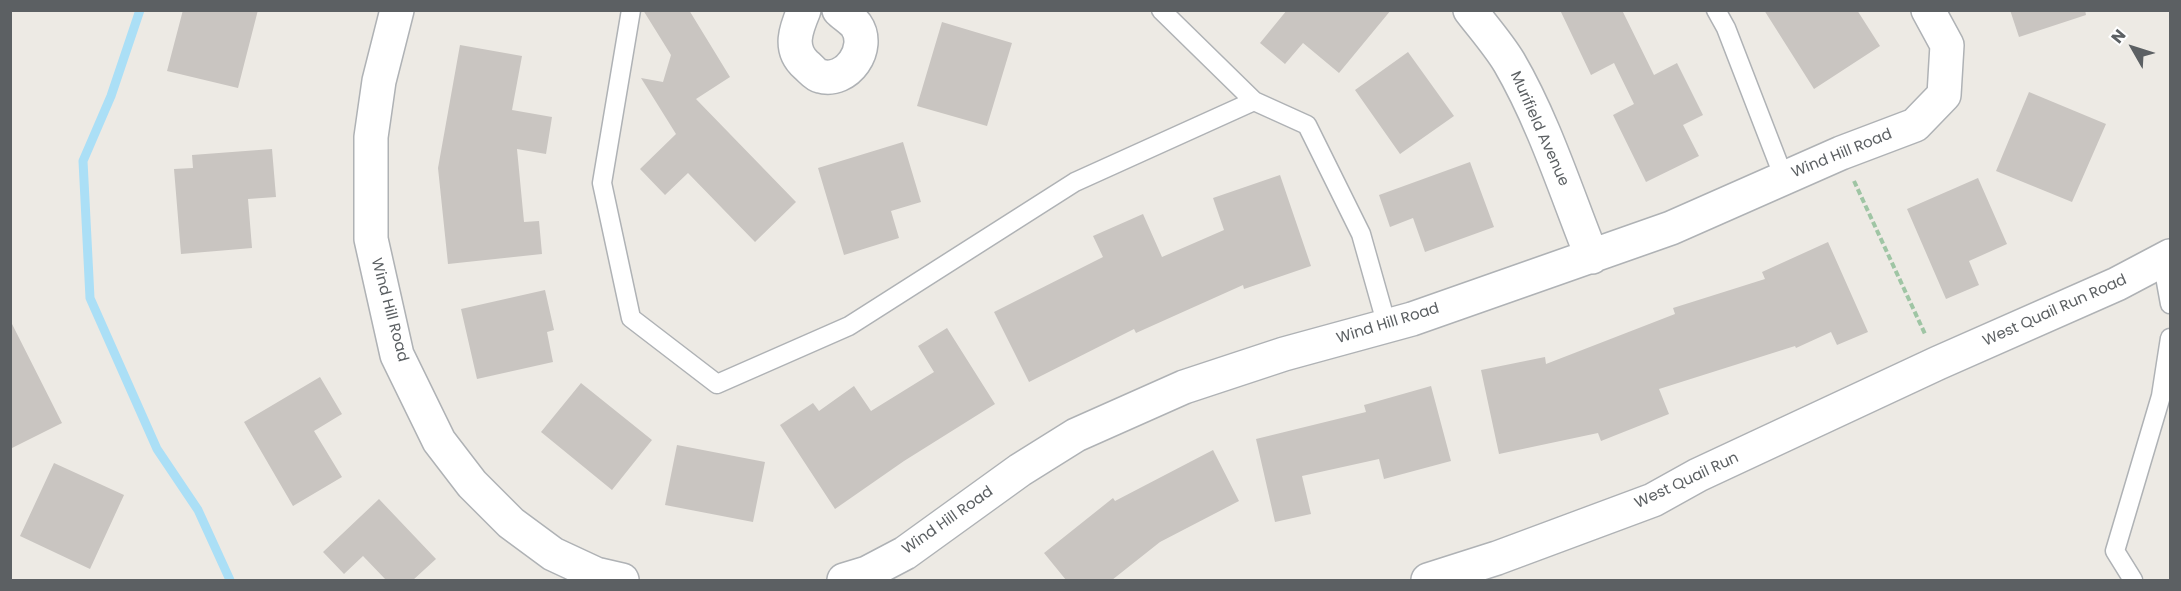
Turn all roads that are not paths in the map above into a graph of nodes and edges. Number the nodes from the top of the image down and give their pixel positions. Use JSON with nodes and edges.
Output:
{"nodes":[{"id":1,"x":397,"y":10,"type":"edge"},
{"id":2,"x":631,"y":10,"type":"edge"},
{"id":3,"x":804,"y":10,"type":"edge"},
{"id":4,"x":839,"y":10,"type":"edge"},
{"id":5,"x":1161,"y":10,"type":"edge"},
{"id":6,"x":1470,"y":10,"type":"edge"},
{"id":7,"x":1716,"y":10,"type":"edge"},
{"id":8,"x":1928,"y":10,"type":"edge"},
{"id":9,"x":1254,"y":101,"type":"junction"},
{"id":10,"x":1784,"y":178,"type":"junction"},
{"id":11,"x":1592,"y":257,"type":"junction"},
{"id":12,"x":2166,"y":258,"type":"edge"},
{"id":13,"x":2170,"y":304,"type":"edge"},
{"id":14,"x":1387,"y":326,"type":"junction"},
{"id":15,"x":2170,"y":338,"type":"edge"},
{"id":16,"x":1938,"y":363,"type":"joint"},
{"id":17,"x":622,"y":580,"type":"edge"},
{"id":18,"x":844,"y":580,"type":"edge"},
{"id":19,"x":1428,"y":580,"type":"edge"},
{"id":20,"x":2133,"y":580,"type":"edge"}],
"edges":[{"from":1,"to":17,"type":"street","name":"Wind Hill Road"},
{"from":2,"to":9,"type":"lane"},
{"from":3,"to":4,"type":"street"},
{"from":5,"to":9,"type":"lane"},
{"from":6,"to":11,"type":"street","name":"Murifield Avenue"},
{"from":7,"to":10,"type":"lane"},
{"from":8,"to":10,"type":"street","name":"Wind Hill Road"},
{"from":9,"to":14,"type":"lane"},
{"from":10,"to":11,"type":"street","name":"Wind Hill Road"},
{"from":11,"to":14,"type":"street","name":"Wind Hill Road"},
{"from":12,"to":13,"type":"lane"},
{"from":12,"to":16,"type":"street","name":"West Quail Run Road"},
{"from":14,"to":18,"type":"street","name":"Wind Hill Road"},
{"from":15,"to":20,"type":"lane"},
{"from":16,"to":19,"type":"street","name":"West Quail Run"}]}
